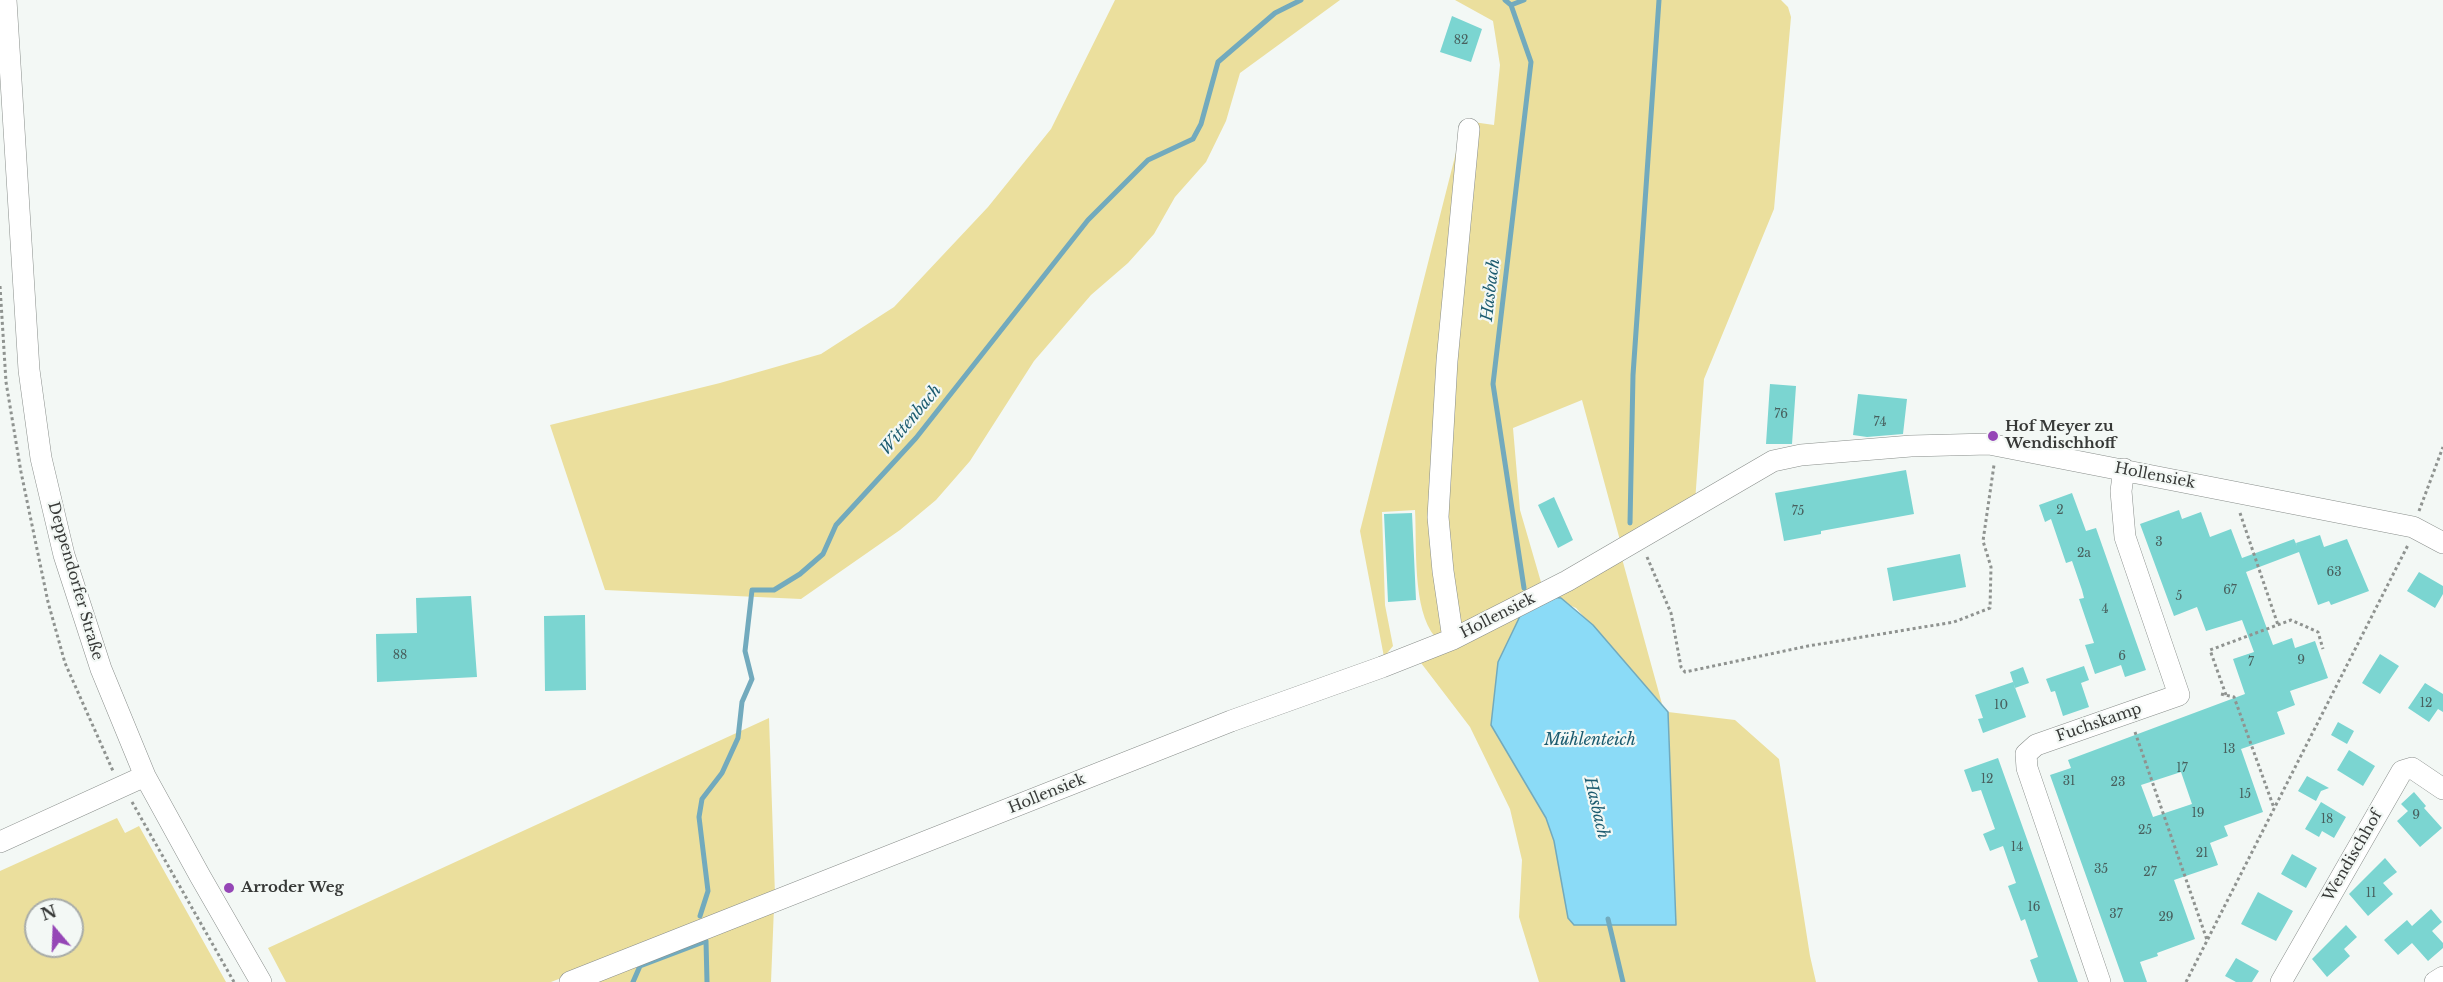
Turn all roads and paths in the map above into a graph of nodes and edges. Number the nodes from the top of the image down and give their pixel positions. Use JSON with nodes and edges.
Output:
{"nodes":[{"id":1,"x":6,"y":0,"type":"edge"},
{"id":2,"x":1469,"y":129,"type":"dead end"},
{"id":3,"x":2443,"y":447,"type":"edge"},
{"id":4,"x":2012,"y":448,"type":"junction"},
{"id":5,"x":2124,"y":469,"type":"junction"},
{"id":6,"x":2236,"y":492,"type":"junction"},
{"id":7,"x":2413,"y":527,"type":"junction"},
{"id":8,"x":2443,"y":543,"type":"edge"},
{"id":9,"x":1627,"y":546,"type":"junction"},
{"id":10,"x":2278,"y":625,"type":"junction"},
{"id":11,"x":1453,"y":639,"type":"junction"},
{"id":12,"x":2323,"y":648,"type":"dead end"},
{"id":13,"x":2128,"y":713,"type":"junction"},
{"id":14,"x":145,"y":776,"type":"junction"},
{"id":15,"x":122,"y":785,"type":"junction"},
{"id":16,"x":2443,"y":789,"type":"edge"},
{"id":17,"x":2274,"y":808,"type":"junction"},
{"id":18,"x":0,"y":842,"type":"edge"},
{"id":19,"x":2207,"y":940,"type":"junction"},
{"id":20,"x":2443,"y":977,"type":"edge"},
{"id":21,"x":234,"y":982,"type":"edge"},
{"id":22,"x":261,"y":982,"type":"edge"},
{"id":23,"x":570,"y":982,"type":"edge"},
{"id":24,"x":2100,"y":982,"type":"edge"},
{"id":25,"x":2186,"y":982,"type":"edge"},
{"id":26,"x":2281,"y":982,"type":"edge"},
{"id":27,"x":2435,"y":982,"type":"edge"}],
"edges":[{"from":1,"to":14,"type":"street","name":"Deppendorfer Straße"},
{"from":2,"to":11,"type":"street"},
{"from":3,"to":7,"type":"path"},
{"from":4,"to":5,"type":"street","name":"Hollensiek"},
{"from":4,"to":9,"type":"street","name":"Hollensiek"},
{"from":4,"to":9,"type":"path"},
{"from":5,"to":6,"type":"street","name":"Hollensiek"},
{"from":5,"to":13,"type":"street","name":"Fuchskamp"},
{"from":6,"to":7,"type":"street","name":"Hollensiek"},
{"from":6,"to":10,"type":"path"},
{"from":7,"to":8,"type":"street","name":"Hollensiek"},
{"from":7,"to":17,"type":"path"},
{"from":9,"to":11,"type":"street","name":"Hollensiek"},
{"from":10,"to":12,"type":"path"},
{"from":10,"to":17,"type":"path"},
{"from":11,"to":23,"type":"street","name":"Hollensiek"},
{"from":13,"to":19,"type":"path"},
{"from":13,"to":24,"type":"street","name":"Fuchskamp"},
{"from":14,"to":15,"type":"street"},
{"from":14,"to":22,"type":"street","name":"Deppendorfer Straße"},
{"from":15,"to":18,"type":"street"},
{"from":15,"to":21,"type":"path"},
{"from":16,"to":26,"type":"street","name":"Wendischhof"},
{"from":17,"to":19,"type":"path"},
{"from":19,"to":25,"type":"path"},
{"from":20,"to":27,"type":"street"}]}
